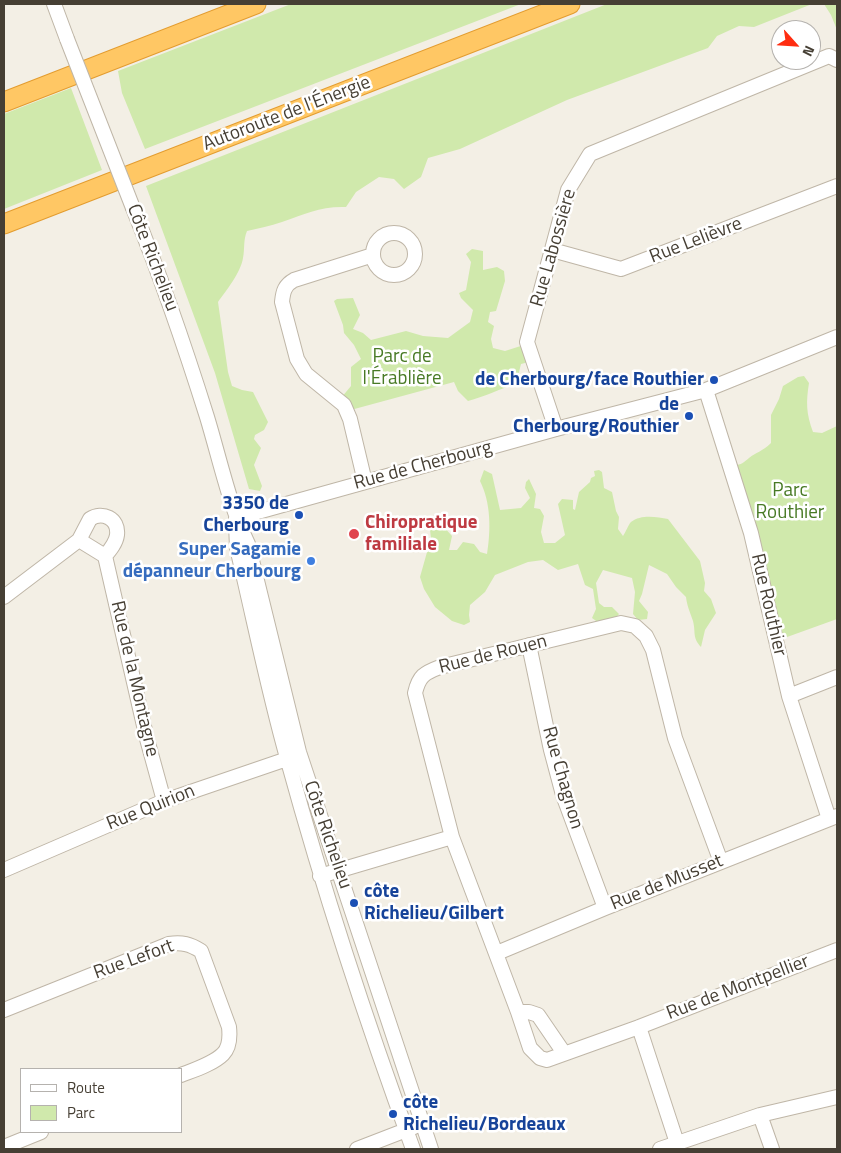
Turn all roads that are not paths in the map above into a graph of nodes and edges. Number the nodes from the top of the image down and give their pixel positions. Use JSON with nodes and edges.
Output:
{"nodes":[{"id":1,"x":54,"y":4,"type":"edge"},
{"id":2,"x":256,"y":4,"type":"edge"},
{"id":3,"x":570,"y":4,"type":"edge"},
{"id":4,"x":837,"y":60,"type":"edge"},
{"id":5,"x":4,"y":102,"type":"edge"},
{"id":6,"x":837,"y":186,"type":"edge"},
{"id":7,"x":4,"y":224,"type":"edge"},
{"id":8,"x":552,"y":250,"type":"junction"},
{"id":9,"x":373,"y":255,"type":"dead end"},
{"id":10,"x":837,"y":337,"type":"edge"},
{"id":11,"x":706,"y":390,"type":"junction"},
{"id":12,"x":556,"y":429,"type":"junction"},
{"id":13,"x":365,"y":482,"type":"junction"},
{"id":14,"x":236,"y":518,"type":"junction"},
{"id":15,"x":79,"y":540,"type":"junction"},
{"id":16,"x":105,"y":556,"type":"junction"},
{"id":17,"x":4,"y":598,"type":"edge"},
{"id":18,"x":529,"y":645,"type":"junction"},
{"id":19,"x":837,"y":677,"type":"edge"},
{"id":20,"x":789,"y":696,"type":"junction"},
{"id":21,"x":293,"y":755,"type":"junction"},
{"id":22,"x":164,"y":801,"type":"junction"},
{"id":23,"x":833,"y":817,"type":"edge"},
{"id":24,"x":452,"y":837,"type":"junction"},
{"id":25,"x":721,"y":862,"type":"junction"},
{"id":26,"x":339,"y":869,"type":"junction"},
{"id":27,"x":4,"y":870,"type":"edge"},
{"id":28,"x":320,"y":876,"type":"junction"},
{"id":29,"x":605,"y":908,"type":"junction"},
{"id":30,"x":837,"y":950,"type":"edge"},
{"id":31,"x":497,"y":953,"type":"junction"},
{"id":32,"x":4,"y":1010,"type":"edge"},
{"id":33,"x":518,"y":1012,"type":"junction"},
{"id":34,"x":639,"y":1027,"type":"junction"},
{"id":35,"x":564,"y":1053,"type":"junction"},
{"id":36,"x":182,"y":1075,"type":"edge"},
{"id":37,"x":837,"y":1097,"type":"edge"},
{"id":38,"x":760,"y":1115,"type":"junction"},
{"id":39,"x":422,"y":1124,"type":"junction"},
{"id":40,"x":406,"y":1130,"type":"junction"},
{"id":41,"x":39,"y":1133,"type":"edge"},
{"id":42,"x":677,"y":1143,"type":"junction"},
{"id":43,"x":4,"y":1147,"type":"edge"},
{"id":44,"x":357,"y":1149,"type":"edge"},
{"id":45,"x":413,"y":1149,"type":"edge"},
{"id":46,"x":431,"y":1149,"type":"edge"},
{"id":47,"x":660,"y":1149,"type":"edge"},
{"id":48,"x":772,"y":1149,"type":"edge"}],
"edges":[{"from":1,"to":14,"type":"street","name":"Côte Richelieu","bridge":true},
{"from":2,"to":5,"type":"highway"},
{"from":3,"to":7,"type":"highway","name":"Autoroute de l'Énergie"},
{"from":4,"to":8,"type":"street","name":"Rue Labossière"},
{"from":6,"to":8,"type":"street","name":"Rue Lelièvre"},
{"from":8,"to":12,"type":"street","name":"Rue Labossière"},
{"from":9,"to":13,"type":"street"},
{"from":10,"to":11,"type":"street","name":"Rue de Cherbourg"},
{"from":11,"to":12,"type":"street","name":"Rue de Cherbourg"},
{"from":11,"to":20,"type":"street","name":"Rue Routhier"},
{"from":12,"to":13,"type":"street","name":"Rue de Cherbourg"},
{"from":13,"to":14,"type":"street","name":"Rue de Cherbourg"},
{"from":14,"to":21,"type":"street","name":"Côte Richelieu"},
{"from":15,"to":16,"type":"street"},
{"from":15,"to":16,"type":"street"},
{"from":15,"to":17,"type":"street"},
{"from":16,"to":22,"type":"street","name":"Rue de la Montagne"},
{"from":18,"to":24,"type":"street","name":"Rue de Rouen"},
{"from":18,"to":25,"type":"street","name":"Rue de Rouen"},
{"from":18,"to":29,"type":"street","name":"Rue Chagnon"},
{"from":19,"to":20,"type":"street"},
{"from":20,"to":23,"type":"street","name":"Rue Routhier"},
{"from":21,"to":22,"type":"street","name":"Rue Quirion"},
{"from":21,"to":26,"type":"street","name":"Côte Richelieu"},
{"from":21,"to":28,"type":"street","name":"Côte Richelieu"},
{"from":22,"to":27,"type":"street","name":"Rue Quirion"},
{"from":23,"to":25,"type":"street","name":"Rue de Musset"},
{"from":24,"to":26,"type":"street"},
{"from":24,"to":31,"type":"street","name":"Rue de Rouen"},
{"from":25,"to":29,"type":"street","name":"Rue de Musset"},
{"from":26,"to":28,"type":"street"},
{"from":26,"to":39,"type":"street","name":"Côte Richelieu"},
{"from":28,"to":40,"type":"street","name":"Côte Richelieu"},
{"from":29,"to":31,"type":"street","name":"Rue de Musset"},
{"from":30,"to":34,"type":"street","name":"Rue de Montpellier"},
{"from":31,"to":33,"type":"street","name":"Rue de Rouen"},
{"from":32,"to":36,"type":"street","name":"Rue Lefort"},
{"from":33,"to":35,"type":"street"},
{"from":33,"to":35,"type":"street","name":"Rue de Rouen"},
{"from":34,"to":35,"type":"street","name":"Rue de Montpellier"},
{"from":34,"to":42,"type":"street"},
{"from":37,"to":38,"type":"street"},
{"from":38,"to":42,"type":"street"},
{"from":38,"to":48,"type":"street"},
{"from":39,"to":40,"type":"street"},
{"from":39,"to":46,"type":"street","name":"Côte Richelieu"},
{"from":40,"to":44,"type":"street"},
{"from":40,"to":45,"type":"street","name":"Côte Richelieu"},
{"from":41,"to":43,"type":"street"},
{"from":42,"to":47,"type":"street"}]}
